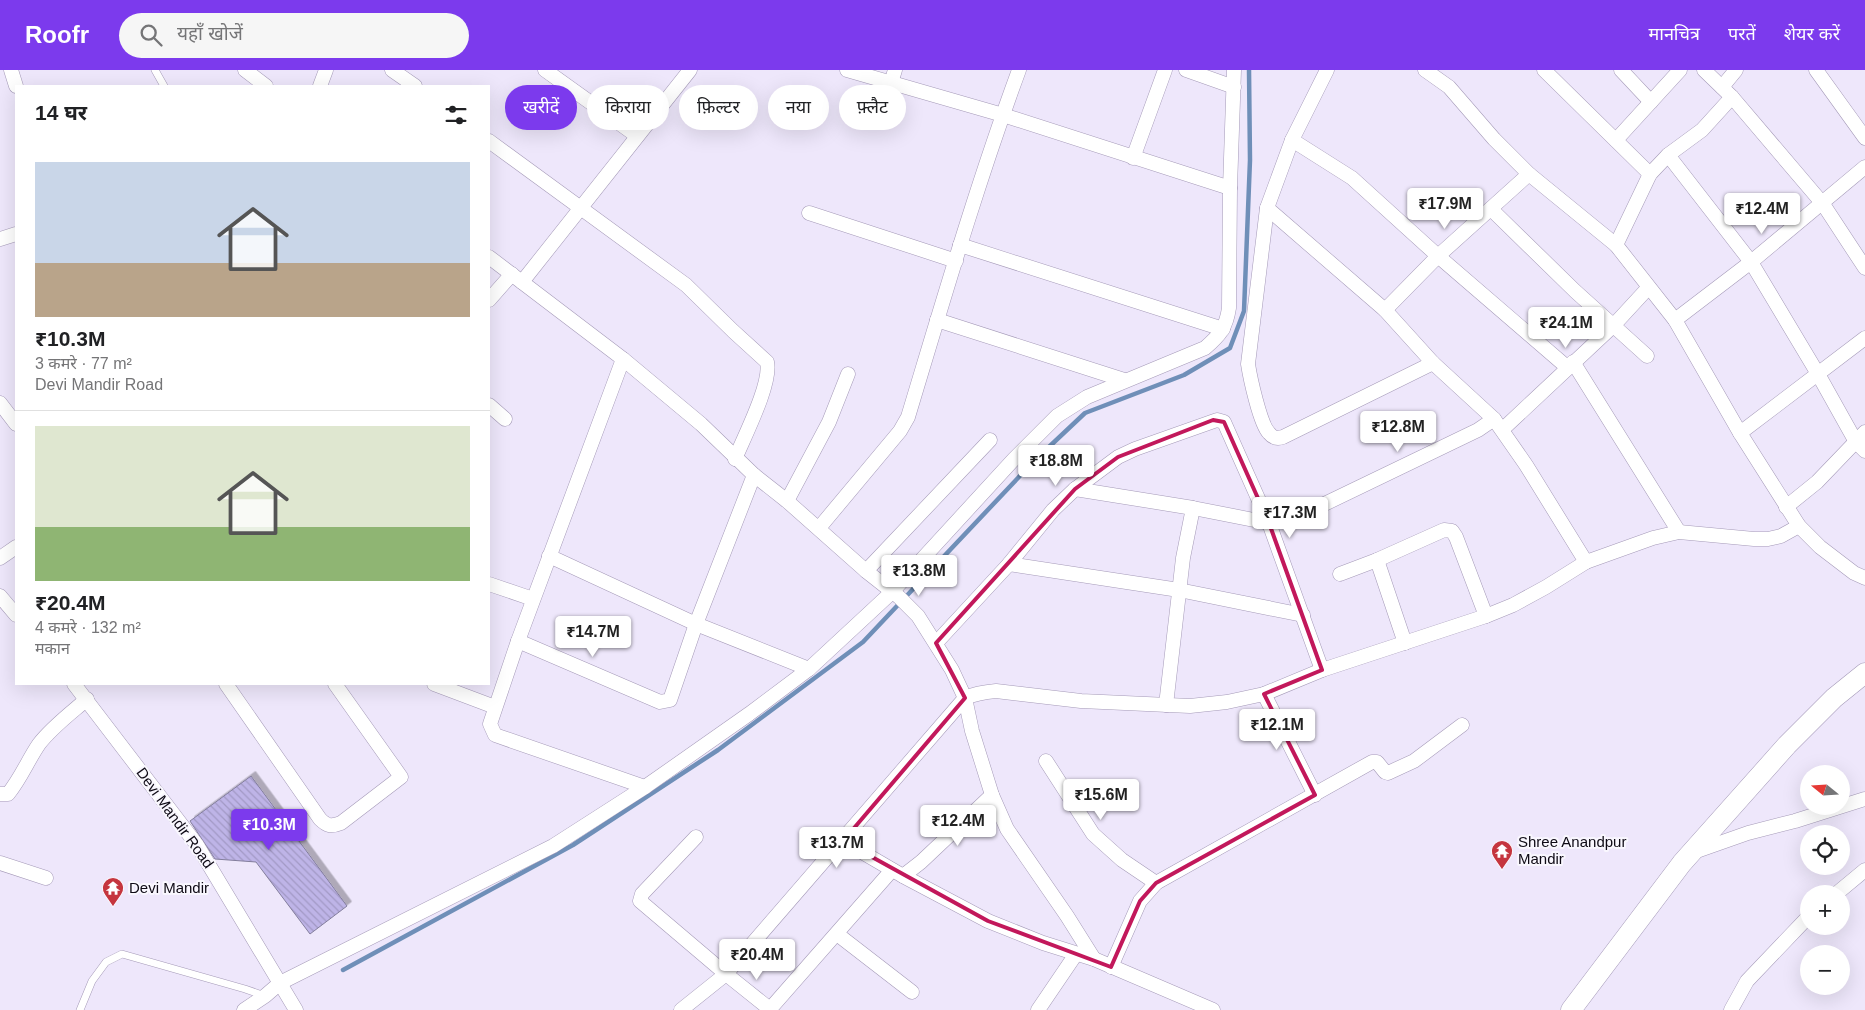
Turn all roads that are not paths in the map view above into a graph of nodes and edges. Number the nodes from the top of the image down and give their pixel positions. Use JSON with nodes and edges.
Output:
{"nodes":[{"id":1,"x":11,"y":70,"type":"edge"},
{"id":2,"x":154,"y":70,"type":"edge"},
{"id":3,"x":245,"y":70,"type":"edge"},
{"id":4,"x":326,"y":70,"type":"edge"},
{"id":5,"x":392,"y":70,"type":"edge"},
{"id":6,"x":545,"y":70,"type":"edge"},
{"id":7,"x":690,"y":70,"type":"edge"},
{"id":8,"x":847,"y":70,"type":"edge"},
{"id":9,"x":1019,"y":70,"type":"edge"},
{"id":10,"x":1165,"y":70,"type":"edge"},
{"id":11,"x":1186,"y":70,"type":"edge"},
{"id":12,"x":1234,"y":70,"type":"edge"},
{"id":13,"x":1327,"y":70,"type":"edge"},
{"id":14,"x":1428,"y":70,"type":"edge"},
{"id":15,"x":1544,"y":70,"type":"edge"},
{"id":16,"x":1621,"y":70,"type":"edge"},
{"id":17,"x":1680,"y":70,"type":"edge"},
{"id":18,"x":1704,"y":70,"type":"edge"},
{"id":19,"x":1736,"y":70,"type":"edge"},
{"id":20,"x":1816,"y":70,"type":"edge"},
{"id":21,"x":893,"y":76,"type":"edge"},
{"id":22,"x":16,"y":85,"type":"edge"},
{"id":23,"x":163,"y":85,"type":"edge"},
{"id":24,"x":265,"y":85,"type":"edge"},
{"id":25,"x":320,"y":85,"type":"edge"},
{"id":26,"x":413,"y":85,"type":"edge"},
{"id":27,"x":1234,"y":87,"type":"junction"},
{"id":28,"x":1727,"y":92,"type":"junction"},
{"id":29,"x":1651,"y":102,"type":"junction"},
{"id":30,"x":1003,"y":115,"type":"junction"},
{"id":31,"x":637,"y":136,"type":"junction"},
{"id":32,"x":1865,"y":138,"type":"edge"},
{"id":33,"x":1292,"y":140,"type":"junction"},
{"id":34,"x":1616,"y":140,"type":"junction"},
{"id":35,"x":490,"y":142,"type":"edge"},
{"id":36,"x":1668,"y":155,"type":"junction"},
{"id":37,"x":1134,"y":158,"type":"junction"},
{"id":38,"x":1865,"y":168,"type":"edge"},
{"id":39,"x":1529,"y":174,"type":"junction"},
{"id":40,"x":1650,"y":174,"type":"junction"},
{"id":41,"x":1230,"y":188,"type":"junction"},
{"id":42,"x":1823,"y":204,"type":"junction"},
{"id":43,"x":580,"y":208,"type":"junction"},
{"id":44,"x":1267,"y":208,"type":"junction"},
{"id":45,"x":1491,"y":209,"type":"junction"},
{"id":46,"x":809,"y":213,"type":"dead end"},
{"id":47,"x":960,"y":245,"type":"junction"},
{"id":48,"x":1616,"y":245,"type":"junction"},
{"id":49,"x":1438,"y":256,"type":"junction"},
{"id":50,"x":490,"y":258,"type":"edge"},
{"id":51,"x":956,"y":261,"type":"junction"},
{"id":52,"x":1751,"y":262,"type":"junction"},
{"id":53,"x":1865,"y":268,"type":"edge"},
{"id":54,"x":517,"y":278,"type":"junction"},
{"id":55,"x":1648,"y":288,"type":"junction"},
{"id":56,"x":490,"y":299,"type":"edge"},
{"id":57,"x":1385,"y":310,"type":"junction"},
{"id":58,"x":937,"y":320,"type":"junction"},
{"id":59,"x":1675,"y":320,"type":"junction"},
{"id":60,"x":1613,"y":326,"type":"junction"},
{"id":61,"x":1223,"y":329,"type":"junction"},
{"id":62,"x":1865,"y":338,"type":"edge"},
{"id":63,"x":1647,"y":356,"type":"dead end"},
{"id":64,"x":623,"y":359,"type":"junction"},
{"id":65,"x":1432,"y":363,"type":"junction"},
{"id":66,"x":1570,"y":365,"type":"junction"},
{"id":67,"x":848,"y":374,"type":"dead end"},
{"id":68,"x":1818,"y":374,"type":"junction"},
{"id":69,"x":1124,"y":380,"type":"junction"},
{"id":70,"x":0,"y":403,"type":"edge"},
{"id":71,"x":490,"y":406,"type":"edge"},
{"id":72,"x":505,"y":420,"type":"dead end"},
{"id":73,"x":15,"y":423,"type":"edge"},
{"id":74,"x":1498,"y":424,"type":"junction"},
{"id":75,"x":1740,"y":433,"type":"junction"},
{"id":76,"x":990,"y":440,"type":"dead end"},
{"id":77,"x":1862,"y":442,"type":"edge"},
{"id":78,"x":735,"y":459,"type":"junction"},
{"id":79,"x":754,"y":475,"type":"junction"},
{"id":80,"x":1075,"y":490,"type":"junction"},
{"id":81,"x":787,"y":501,"type":"junction"},
{"id":82,"x":1193,"y":508,"type":"junction"},
{"id":83,"x":1786,"y":508,"type":"junction"},
{"id":84,"x":1314,"y":509,"type":"dead end"},
{"id":85,"x":1269,"y":524,"type":"junction"},
{"id":86,"x":1799,"y":526,"type":"junction"},
{"id":87,"x":819,"y":528,"type":"junction"},
{"id":88,"x":1679,"y":532,"type":"junction"},
{"id":89,"x":15,"y":548,"type":"edge"},
{"id":90,"x":550,"y":556,"type":"junction"},
{"id":91,"x":0,"y":558,"type":"edge"},
{"id":92,"x":1377,"y":560,"type":"junction"},
{"id":93,"x":1586,"y":562,"type":"junction"},
{"id":94,"x":1009,"y":564,"type":"junction"},
{"id":95,"x":866,"y":572,"type":"junction"},
{"id":96,"x":1340,"y":574,"type":"dead end"},
{"id":97,"x":1865,"y":578,"type":"edge"},
{"id":98,"x":490,"y":584,"type":"edge"},
{"id":99,"x":1179,"y":590,"type":"junction"},
{"id":100,"x":896,"y":595,"type":"junction"},
{"id":101,"x":0,"y":596,"type":"edge"},
{"id":102,"x":533,"y":600,"type":"junction"},
{"id":103,"x":15,"y":614,"type":"edge"},
{"id":104,"x":1303,"y":614,"type":"junction"},
{"id":105,"x":1486,"y":616,"type":"junction"},
{"id":106,"x":696,"y":624,"type":"junction"},
{"id":107,"x":518,"y":641,"type":"junction"},
{"id":108,"x":936,"y":643,"type":"junction"},
{"id":109,"x":1405,"y":643,"type":"junction"},
{"id":110,"x":809,"y":669,"type":"junction"},
{"id":111,"x":1322,"y":670,"type":"junction"},
{"id":112,"x":1865,"y":673,"type":"edge"},
{"id":113,"x":75,"y":685,"type":"edge"},
{"id":114,"x":227,"y":685,"type":"edge"},
{"id":115,"x":336,"y":685,"type":"edge"},
{"id":116,"x":437,"y":685,"type":"edge"},
{"id":117,"x":1264,"y":694,"type":"junction"},
{"id":118,"x":965,"y":698,"type":"junction"},
{"id":119,"x":87,"y":699,"type":"junction"},
{"id":120,"x":1166,"y":705,"type":"junction"},
{"id":121,"x":495,"y":707,"type":"junction"},
{"id":122,"x":1462,"y":725,"type":"dead end"},
{"id":123,"x":1046,"y":761,"type":"dead end"},
{"id":124,"x":644,"y":787,"type":"junction"},
{"id":125,"x":0,"y":794,"type":"edge"},
{"id":126,"x":992,"y":795,"type":"junction"},
{"id":127,"x":1315,"y":795,"type":"junction"},
{"id":128,"x":1865,"y":799,"type":"edge"},
{"id":129,"x":696,"y":837,"type":"dead end"},
{"id":130,"x":843,"y":840,"type":"junction"},
{"id":131,"x":1691,"y":853,"type":"junction"},
{"id":132,"x":0,"y":863,"type":"edge"},
{"id":133,"x":1865,"y":870,"type":"edge"},
{"id":134,"x":898,"y":873,"type":"junction"},
{"id":135,"x":46,"y":878,"type":"dead end"},
{"id":136,"x":1156,"y":883,"type":"junction"},
{"id":137,"x":1847,"y":885,"type":"edge"},
{"id":138,"x":1800,"y":925,"type":"edge"},
{"id":139,"x":837,"y":934,"type":"junction"},
{"id":140,"x":1076,"y":954,"type":"junction"},
{"id":141,"x":1094,"y":959,"type":"junction"},
{"id":142,"x":1111,"y":967,"type":"junction"},
{"id":143,"x":726,"y":974,"type":"junction"},
{"id":144,"x":280,"y":983,"type":"junction"},
{"id":145,"x":912,"y":992,"type":"dead end"},
{"id":146,"x":265,"y":996,"type":"junction"},
{"id":147,"x":80,"y":1010,"type":"edge"},
{"id":148,"x":244,"y":1010,"type":"edge"},
{"id":149,"x":296,"y":1010,"type":"edge"},
{"id":150,"x":681,"y":1010,"type":"edge"},
{"id":151,"x":770,"y":1010,"type":"edge"},
{"id":152,"x":1038,"y":1010,"type":"edge"},
{"id":153,"x":1213,"y":1010,"type":"edge"},
{"id":154,"x":1571,"y":1010,"type":"edge"},
{"id":155,"x":1732,"y":1010,"type":"edge"}],
"edges":[{"from":1,"to":22,"type":"street"},
{"from":2,"to":23,"type":"lane"},
{"from":3,"to":24,"type":"street"},
{"from":4,"to":25,"type":"street"},
{"from":5,"to":26,"type":"street"},
{"from":6,"to":31,"type":"street"},
{"from":7,"to":31,"type":"street"},
{"from":8,"to":21,"type":"street"},
{"from":9,"to":30,"type":"street"},
{"from":10,"to":37,"type":"street"},
{"from":11,"to":27,"type":"street"},
{"from":12,"to":27,"type":"street"},
{"from":13,"to":33,"type":"street"},
{"from":14,"to":39,"type":"street"},
{"from":15,"to":34,"type":"street"},
{"from":16,"to":29,"type":"street"},
{"from":17,"to":29,"type":"street"},
{"from":18,"to":28,"type":"street"},
{"from":19,"to":28,"type":"street"},
{"from":20,"to":32,"type":"street"},
{"from":21,"to":30,"type":"street"},
{"from":27,"to":41,"type":"street"},
{"from":28,"to":36,"type":"street"},
{"from":28,"to":42,"type":"street"},
{"from":29,"to":34,"type":"street"},
{"from":30,"to":37,"type":"street"},
{"from":30,"to":47,"type":"street"},
{"from":31,"to":43,"type":"street"},
{"from":33,"to":44,"type":"street"},
{"from":33,"to":49,"type":"street"},
{"from":34,"to":40,"type":"street"},
{"from":35,"to":43,"type":"street"},
{"from":36,"to":40,"type":"street"},
{"from":36,"to":52,"type":"street"},
{"from":37,"to":41,"type":"street"},
{"from":38,"to":42,"type":"street"},
{"from":39,"to":45,"type":"street"},
{"from":39,"to":48,"type":"street"},
{"from":40,"to":48,"type":"street"},
{"from":41,"to":61,"type":"street"},
{"from":42,"to":52,"type":"street"},
{"from":42,"to":53,"type":"street"},
{"from":43,"to":54,"type":"street"},
{"from":43,"to":78,"type":"street"},
{"from":44,"to":57,"type":"street"},
{"from":44,"to":65,"type":"street"},
{"from":45,"to":49,"type":"street"},
{"from":45,"to":60,"type":"street"},
{"from":46,"to":51,"type":"street"},
{"from":47,"to":51,"type":"street"},
{"from":47,"to":61,"type":"street"},
{"from":48,"to":55,"type":"street"},
{"from":49,"to":57,"type":"street"},
{"from":49,"to":66,"type":"street"},
{"from":50,"to":54,"type":"street"},
{"from":51,"to":58,"type":"street"},
{"from":52,"to":59,"type":"street"},
{"from":52,"to":68,"type":"street"},
{"from":54,"to":56,"type":"street"},
{"from":54,"to":64,"type":"street"},
{"from":55,"to":59,"type":"street"},
{"from":55,"to":60,"type":"street"},
{"from":57,"to":65,"type":"street"},
{"from":58,"to":69,"type":"street"},
{"from":58,"to":87,"type":"street"},
{"from":59,"to":75,"type":"street"},
{"from":60,"to":63,"type":"street"},
{"from":60,"to":66,"type":"street"},
{"from":61,"to":69,"type":"street"},
{"from":62,"to":68,"type":"street"},
{"from":64,"to":78,"type":"street"},
{"from":64,"to":90,"type":"street"},
{"from":65,"to":74,"type":"street"},
{"from":66,"to":74,"type":"street"},
{"from":66,"to":88,"type":"street"},
{"from":67,"to":81,"type":"street"},
{"from":68,"to":75,"type":"street"},
{"from":68,"to":77,"type":"street"},
{"from":69,"to":100,"type":"street"},
{"from":70,"to":73,"type":"street"},
{"from":71,"to":72,"type":"street"},
{"from":74,"to":84,"type":"street"},
{"from":74,"to":93,"type":"street"},
{"from":75,"to":83,"type":"street"},
{"from":76,"to":95,"type":"street"},
{"from":77,"to":83,"type":"street"},
{"from":78,"to":79,"type":"street"},
{"from":79,"to":81,"type":"street"},
{"from":79,"to":106,"type":"street"},
{"from":80,"to":82,"type":"street"},
{"from":80,"to":85,"type":"street"},
{"from":80,"to":94,"type":"street"},
{"from":81,"to":87,"type":"street"},
{"from":82,"to":85,"type":"street"},
{"from":82,"to":99,"type":"street"},
{"from":83,"to":86,"type":"street"},
{"from":85,"to":104,"type":"street"},
{"from":86,"to":88,"type":"street"},
{"from":86,"to":97,"type":"street"},
{"from":87,"to":95,"type":"street"},
{"from":88,"to":93,"type":"street"},
{"from":89,"to":91,"type":"street"},
{"from":90,"to":102,"type":"street"},
{"from":90,"to":106,"type":"street"},
{"from":92,"to":96,"type":"street"},
{"from":92,"to":105,"type":"street"},
{"from":92,"to":109,"type":"street"},
{"from":93,"to":105,"type":"street"},
{"from":94,"to":99,"type":"street"},
{"from":94,"to":108,"type":"street"},
{"from":95,"to":100,"type":"street"},
{"from":98,"to":102,"type":"street"},
{"from":99,"to":104,"type":"street"},
{"from":99,"to":120,"type":"street"},
{"from":100,"to":108,"type":"street"},
{"from":100,"to":110,"type":"street"},
{"from":101,"to":103,"type":"street"},
{"from":102,"to":107,"type":"street"},
{"from":104,"to":111,"type":"street"},
{"from":105,"to":109,"type":"street"},
{"from":106,"to":107,"type":"street"},
{"from":106,"to":110,"type":"street"},
{"from":107,"to":121,"type":"street"},
{"from":108,"to":118,"type":"street"},
{"from":109,"to":111,"type":"street"},
{"from":110,"to":124,"type":"street"},
{"from":111,"to":117,"type":"street"},
{"from":112,"to":131,"type":"street"},
{"from":113,"to":119,"type":"street","name":"Devi Mandir Road"},
{"from":114,"to":115,"type":"street"},
{"from":116,"to":121,"type":"street"},
{"from":117,"to":120,"type":"street"},
{"from":117,"to":127,"type":"street"},
{"from":118,"to":120,"type":"street"},
{"from":118,"to":126,"type":"street"},
{"from":118,"to":130,"type":"street"},
{"from":119,"to":125,"type":"street"},
{"from":119,"to":144,"type":"street","name":"Devi Mandir Road"},
{"from":121,"to":124,"type":"street"},
{"from":122,"to":127,"type":"street"},
{"from":123,"to":136,"type":"street"},
{"from":124,"to":144,"type":"street"},
{"from":126,"to":134,"type":"street"},
{"from":126,"to":141,"type":"street"},
{"from":127,"to":136,"type":"street"},
{"from":128,"to":131,"type":"street"},
{"from":129,"to":143,"type":"street"},
{"from":130,"to":134,"type":"street"},
{"from":130,"to":143,"type":"street"},
{"from":131,"to":154,"type":"street"},
{"from":132,"to":135,"type":"street"},
{"from":133,"to":137,"type":"street"},
{"from":134,"to":139,"type":"street"},
{"from":134,"to":140,"type":"street"},
{"from":136,"to":142,"type":"street"},
{"from":138,"to":155,"type":"street"},
{"from":139,"to":145,"type":"street"},
{"from":139,"to":151,"type":"street"},
{"from":140,"to":141,"type":"street"},
{"from":140,"to":152,"type":"street"},
{"from":141,"to":142,"type":"street"},
{"from":142,"to":153,"type":"street"},
{"from":143,"to":150,"type":"street"},
{"from":143,"to":151,"type":"street"},
{"from":144,"to":146,"type":"street"},
{"from":144,"to":149,"type":"street","name":"Devi Mandir Road"},
{"from":146,"to":147,"type":"lane"},
{"from":146,"to":148,"type":"street"}]}
